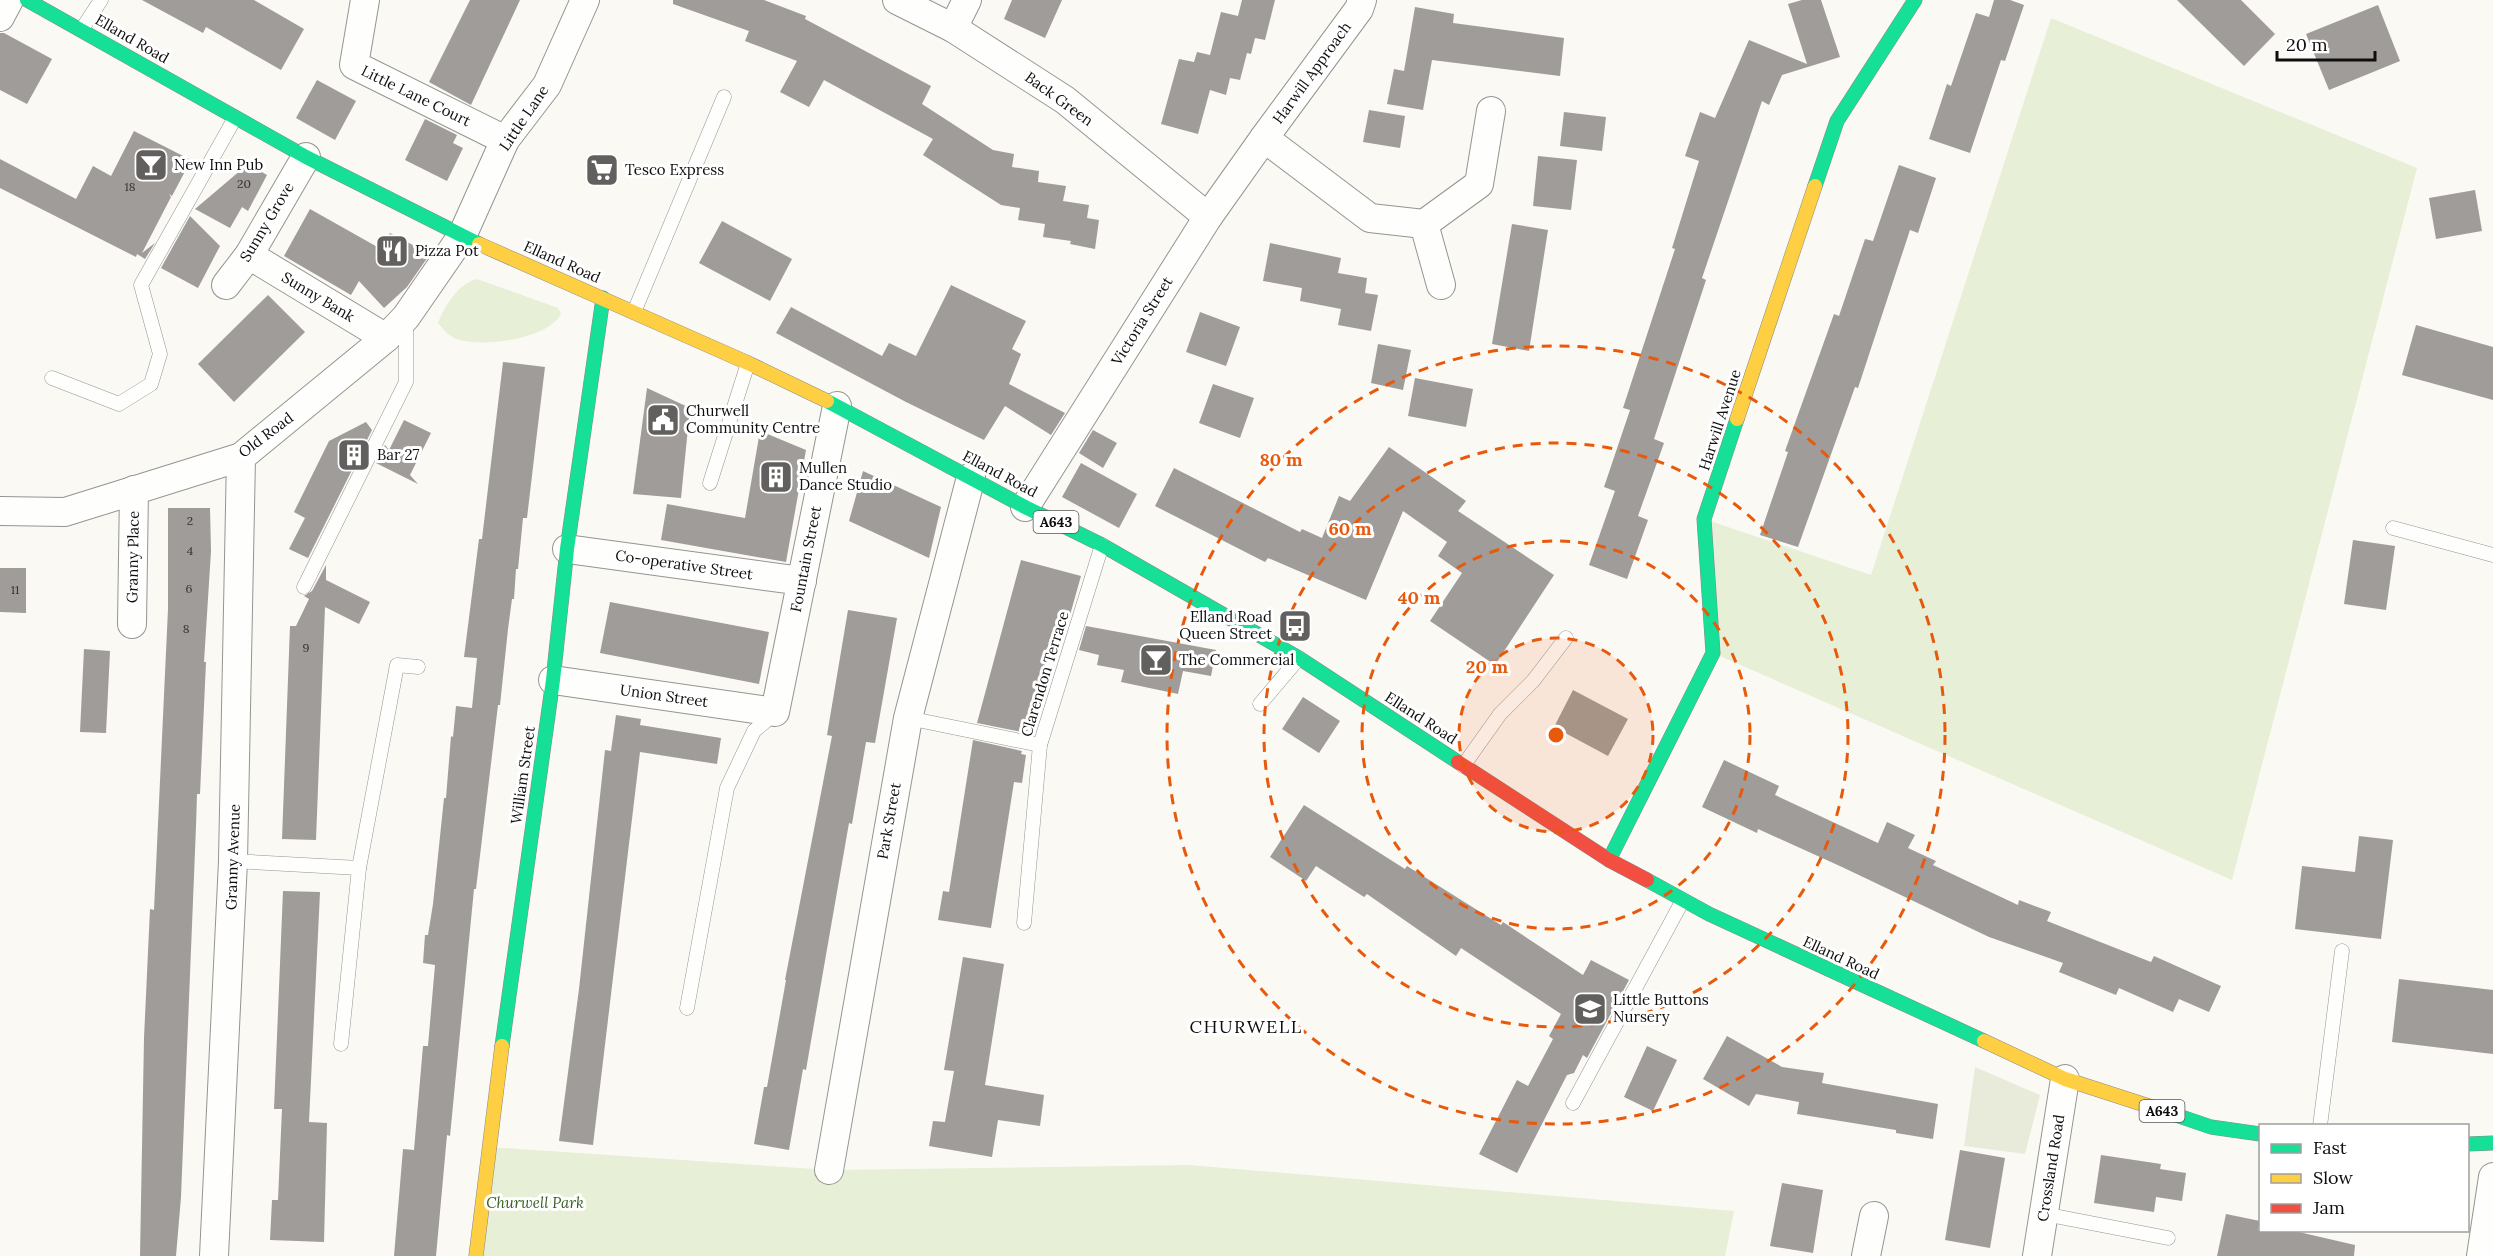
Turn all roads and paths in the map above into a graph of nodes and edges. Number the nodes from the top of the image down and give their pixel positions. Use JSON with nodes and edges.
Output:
{"nodes":[{"id":1,"x":9,"y":0,"type":"edge"},
{"id":2,"x":27,"y":0,"type":"edge"},
{"id":3,"x":101,"y":0,"type":"edge"},
{"id":4,"x":364,"y":0,"type":"edge"},
{"id":5,"x":585,"y":0,"type":"edge"},
{"id":6,"x":897,"y":0,"type":"edge"},
{"id":7,"x":967,"y":0,"type":"edge"},
{"id":8,"x":1362,"y":0,"type":"edge"},
{"id":9,"x":1915,"y":0,"type":"edge"},
{"id":10,"x":0,"y":17,"type":"edge"},
{"id":11,"x":953,"y":28,"type":"junction"},
{"id":12,"x":82,"y":29,"type":"junction"},
{"id":13,"x":724,"y":97,"type":"dead end"},
{"id":14,"x":1491,"y":111,"type":"dead end"},
{"id":15,"x":235,"y":118,"type":"junction"},
{"id":16,"x":1264,"y":138,"type":"junction"},
{"id":17,"x":505,"y":140,"type":"junction"},
{"id":18,"x":306,"y":157,"type":"junction"},
{"id":19,"x":1208,"y":217,"type":"junction"},
{"id":20,"x":1424,"y":224,"type":"junction"},
{"id":21,"x":462,"y":236,"type":"junction"},
{"id":22,"x":249,"y":255,"type":"junction"},
{"id":23,"x":226,"y":285,"type":"dead end"},
{"id":24,"x":1442,"y":285,"type":"dead end"},
{"id":25,"x":603,"y":298,"type":"junction"},
{"id":26,"x":634,"y":312,"type":"junction"},
{"id":27,"x":406,"y":317,"type":"junction"},
{"id":28,"x":387,"y":339,"type":"junction"},
{"id":29,"x":748,"y":363,"type":"junction"},
{"id":30,"x":52,"y":378,"type":"dead end"},
{"id":31,"x":837,"y":406,"type":"junction"},
{"id":32,"x":241,"y":457,"type":"junction"},
{"id":33,"x":970,"y":477,"type":"junction"},
{"id":34,"x":710,"y":483,"type":"dead end"},
{"id":35,"x":134,"y":490,"type":"junction"},
{"id":36,"x":1024,"y":507,"type":"junction"},
{"id":37,"x":0,"y":510,"type":"edge"},
{"id":38,"x":2393,"y":528,"type":"dead end"},
{"id":39,"x":1101,"y":545,"type":"junction"},
{"id":40,"x":567,"y":549,"type":"junction"},
{"id":41,"x":2493,"y":555,"type":"edge"},
{"id":42,"x":802,"y":581,"type":"junction"},
{"id":43,"x":304,"y":587,"type":"dead end"},
{"id":44,"x":132,"y":624,"type":"dead end"},
{"id":45,"x":1566,"y":638,"type":"dead end"},
{"id":46,"x":1299,"y":658,"type":"junction"},
{"id":47,"x":418,"y":667,"type":"dead end"},
{"id":48,"x":554,"y":680,"type":"junction"},
{"id":49,"x":1260,"y":704,"type":"dead end"},
{"id":50,"x":775,"y":712,"type":"junction"},
{"id":51,"x":908,"y":718,"type":"junction"},
{"id":52,"x":1040,"y":745,"type":"junction"},
{"id":53,"x":1463,"y":765,"type":"junction"},
{"id":54,"x":1609,"y":860,"type":"junction"},
{"id":55,"x":233,"y":861,"type":"junction"},
{"id":56,"x":359,"y":868,"type":"junction"},
{"id":57,"x":1683,"y":900,"type":"junction"},
{"id":58,"x":1024,"y":923,"type":"dead end"},
{"id":59,"x":2342,"y":951,"type":"dead end"},
{"id":60,"x":687,"y":1008,"type":"dead end"},
{"id":61,"x":341,"y":1044,"type":"dead end"},
{"id":62,"x":2065,"y":1080,"type":"junction"},
{"id":63,"x":1573,"y":1103,"type":"dead end"},
{"id":64,"x":2320,"y":1124,"type":"edge"},
{"id":65,"x":2259,"y":1134,"type":"edge"},
{"id":66,"x":2493,"y":1143,"type":"edge"},
{"id":67,"x":2469,"y":1144,"type":"edge"},
{"id":68,"x":829,"y":1170,"type":"dead end"},
{"id":69,"x":2493,"y":1177,"type":"edge"},
{"id":70,"x":2044,"y":1214,"type":"junction"},
{"id":71,"x":1874,"y":1216,"type":"dead end"},
{"id":72,"x":2168,"y":1238,"type":"dead end"},
{"id":73,"x":214,"y":1256,"type":"edge"},
{"id":74,"x":476,"y":1256,"type":"edge"},
{"id":75,"x":1866,"y":1256,"type":"edge"},
{"id":76,"x":2037,"y":1256,"type":"edge"},
{"id":77,"x":2481,"y":1256,"type":"edge"}],
"edges":[{"from":1,"to":10,"type":"street"},
{"from":2,"to":12,"type":"main road","name":"Elland Road","number":"A643"},
{"from":3,"to":12,"type":"lane"},
{"from":4,"to":17,"type":"street","name":"Little Lane Court"},
{"from":5,"to":17,"type":"street","name":"Little Lane"},
{"from":6,"to":11,"type":"street","name":"Back Green"},
{"from":7,"to":11,"type":"street"},
{"from":8,"to":16,"type":"street","name":"Harwill Approach"},
{"from":9,"to":54,"type":"main road","name":"Harwill Avenue"},
{"from":11,"to":19,"type":"street","name":"Back Green"},
{"from":12,"to":15,"type":"main road","name":"Elland Road","number":"A643"},
{"from":13,"to":26,"type":"lane"},
{"from":14,"to":20,"type":"street"},
{"from":15,"to":18,"type":"main road","name":"Elland Road","number":"A643"},
{"from":15,"to":30,"type":"lane"},
{"from":16,"to":19,"type":"street","name":"Victoria Street"},
{"from":16,"to":20,"type":"street","name":"Harwill Approach"},
{"from":17,"to":21,"type":"street","name":"Little Lane"},
{"from":18,"to":21,"type":"main road","name":"Elland Road","number":"A643"},
{"from":18,"to":22,"type":"street","name":"Sunny Grove"},
{"from":19,"to":36,"type":"street","name":"Victoria Street"},
{"from":20,"to":24,"type":"street"},
{"from":21,"to":25,"type":"main road","name":"Elland Road","number":"A643"},
{"from":21,"to":27,"type":"street","name":"Old Road"},
{"from":22,"to":23,"type":"street","name":"Sunny Grove"},
{"from":22,"to":28,"type":"street","name":"Sunny Bank"},
{"from":25,"to":26,"type":"main road","name":"Elland Road","number":"A643"},
{"from":25,"to":40,"type":"main road","name":"William Street"},
{"from":26,"to":29,"type":"main road","name":"Elland Road","number":"A643"},
{"from":27,"to":28,"type":"street","name":"Old Road"},
{"from":27,"to":43,"type":"lane"},
{"from":28,"to":32,"type":"street","name":"Old Road"},
{"from":29,"to":31,"type":"main road","name":"Elland Road","number":"A643"},
{"from":29,"to":34,"type":"lane"},
{"from":31,"to":33,"type":"main road","name":"Elland Road","number":"A643"},
{"from":31,"to":42,"type":"street","name":"Fountain Street"},
{"from":32,"to":35,"type":"street","name":"Old Road"},
{"from":32,"to":55,"type":"street","name":"Granny Avenue"},
{"from":33,"to":36,"type":"main road","name":"Elland Road","number":"A643"},
{"from":33,"to":51,"type":"street","name":"Park Street"},
{"from":35,"to":37,"type":"street","name":"Old Road"},
{"from":35,"to":44,"type":"street","name":"Granny Place"},
{"from":36,"to":39,"type":"main road","name":"Elland Road","number":"A643"},
{"from":38,"to":41,"type":"lane"},
{"from":39,"to":46,"type":"main road","name":"Elland Road","number":"A643"},
{"from":39,"to":52,"type":"lane","name":"Clarendon Terrace"},
{"from":40,"to":42,"type":"street","name":"Co-operative Street"},
{"from":40,"to":48,"type":"main road","name":"William Street"},
{"from":42,"to":50,"type":"street","name":"Fountain Street"},
{"from":45,"to":53,"type":"lane"},
{"from":46,"to":49,"type":"lane"},
{"from":46,"to":53,"type":"main road","name":"Elland Road","number":"A643"},
{"from":47,"to":56,"type":"lane"},
{"from":48,"to":50,"type":"street","name":"Union Street"},
{"from":48,"to":74,"type":"main road","name":"William Street"},
{"from":50,"to":60,"type":"lane"},
{"from":51,"to":52,"type":"lane"},
{"from":51,"to":68,"type":"street","name":"Park Street"},
{"from":52,"to":58,"type":"lane","name":"Clarendon Terrace"},
{"from":53,"to":54,"type":"main road","name":"Elland Road","number":"A643"},
{"from":54,"to":57,"type":"main road","name":"Elland Road","number":"A643"},
{"from":55,"to":56,"type":"lane"},
{"from":55,"to":73,"type":"street","name":"Granny Avenue"},
{"from":56,"to":61,"type":"lane"},
{"from":57,"to":62,"type":"main road","name":"Elland Road","number":"A643"},
{"from":57,"to":63,"type":"lane"},
{"from":59,"to":64,"type":"lane"},
{"from":62,"to":65,"type":"main road","number":"A643"},
{"from":62,"to":70,"type":"street","name":"Crossland Road"},
{"from":66,"to":67,"type":"main road"},
{"from":69,"to":77,"type":"street"},
{"from":70,"to":72,"type":"lane"},
{"from":70,"to":76,"type":"street","name":"Crossland Road"},
{"from":71,"to":75,"type":"street"}]}
